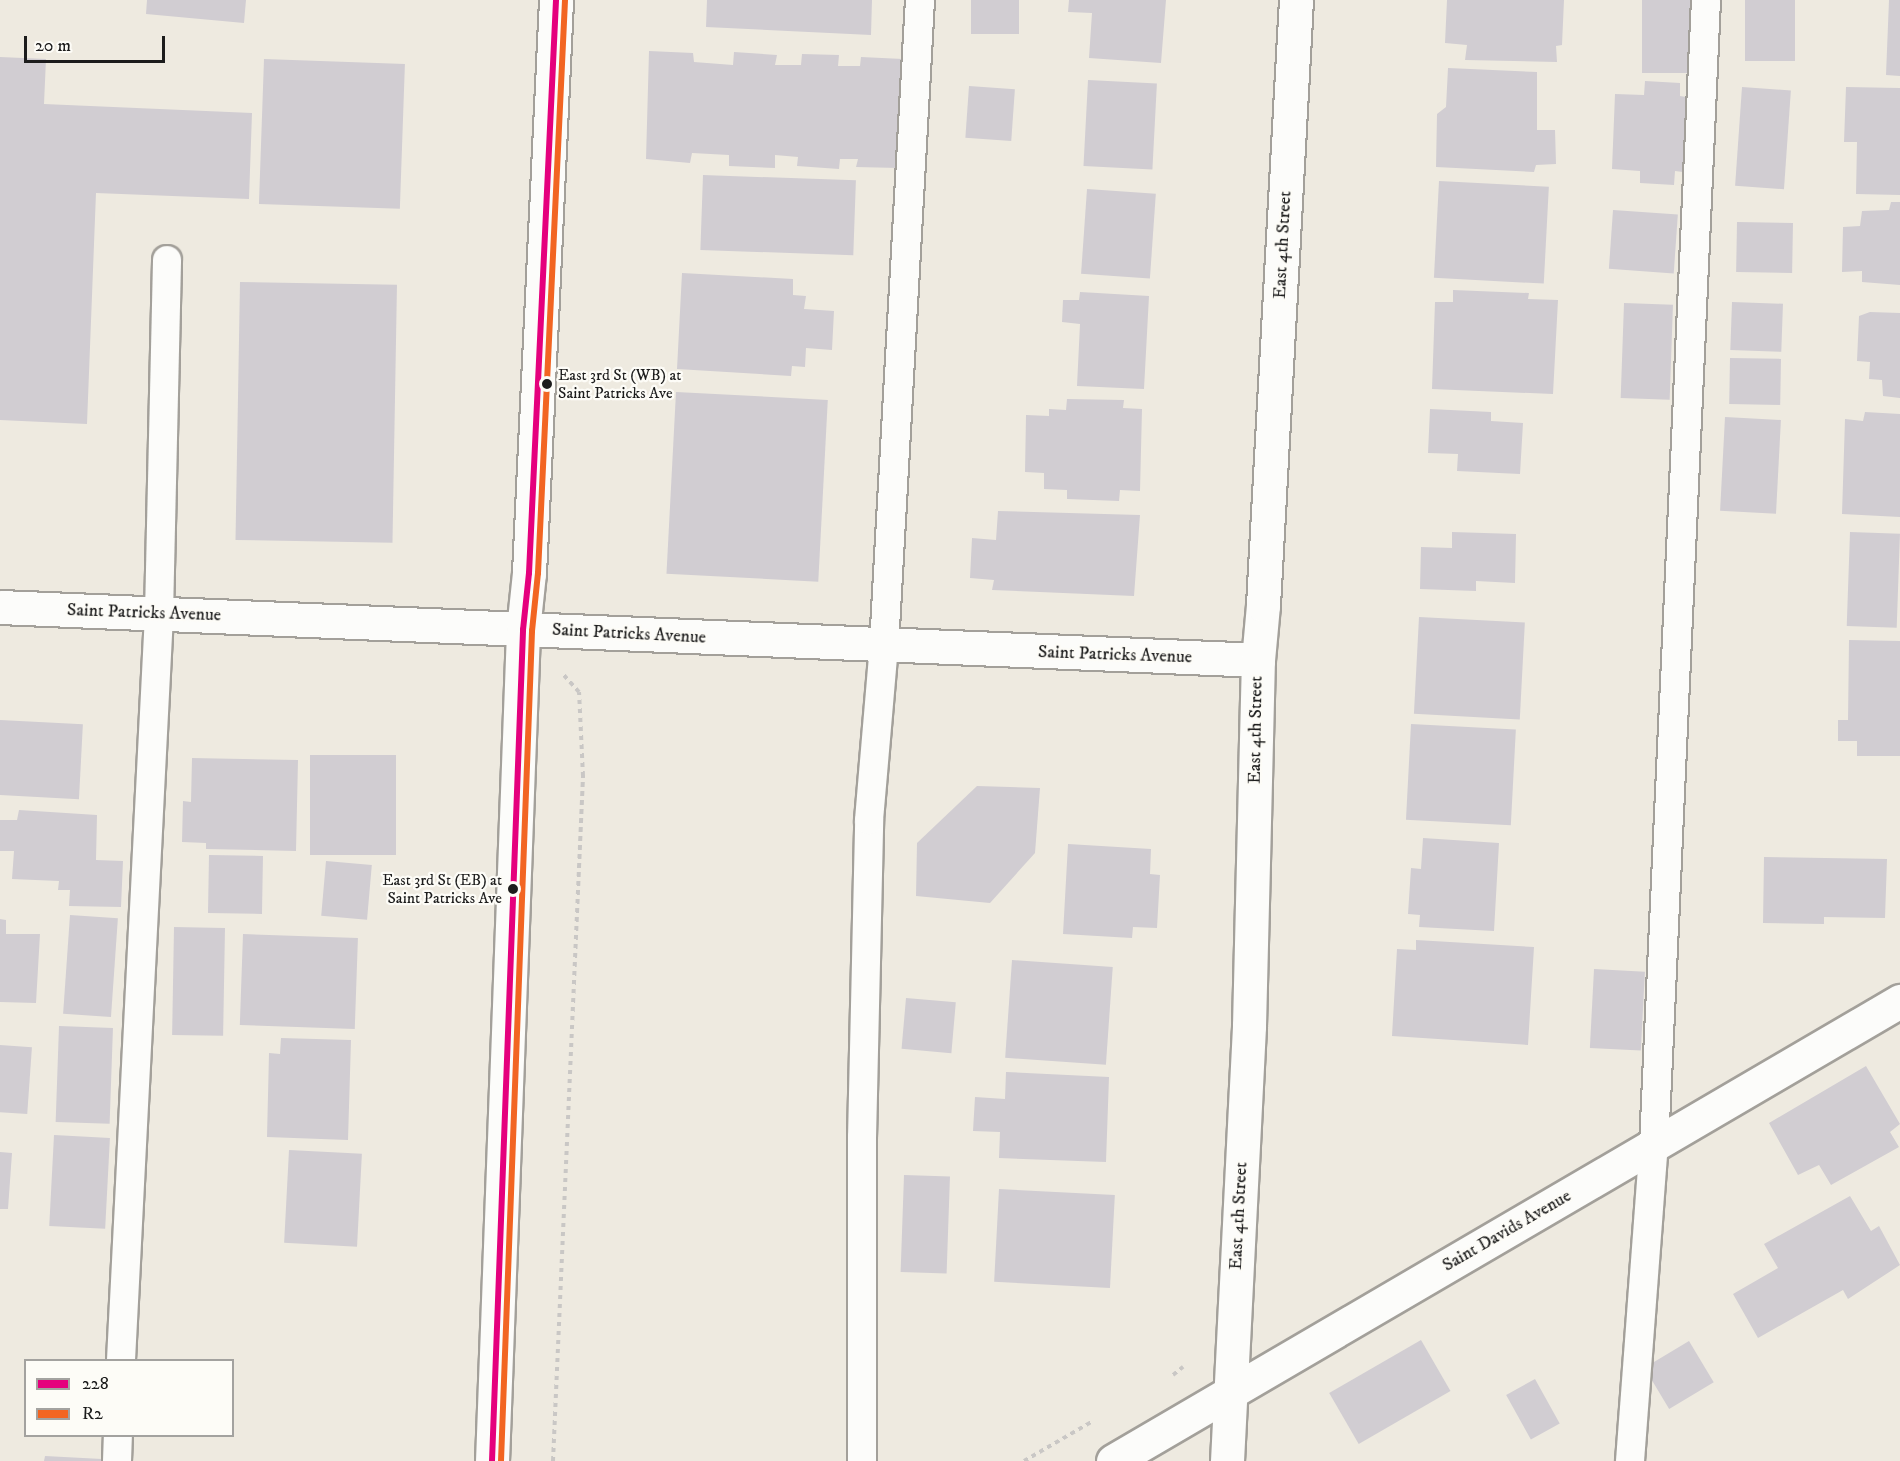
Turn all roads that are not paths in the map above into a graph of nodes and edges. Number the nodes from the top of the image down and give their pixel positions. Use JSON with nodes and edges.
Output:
{"nodes":[{"id":1,"x":556,"y":0,"type":"edge"},
{"id":2,"x":921,"y":0,"type":"edge"},
{"id":3,"x":1296,"y":0,"type":"edge"},
{"id":4,"x":1706,"y":0,"type":"edge"},
{"id":5,"x":167,"y":260,"type":"dead end"},
{"id":6,"x":0,"y":607,"type":"edge"},
{"id":7,"x":159,"y":614,"type":"junction"},
{"id":8,"x":523,"y":630,"type":"junction"},
{"id":9,"x":884,"y":646,"type":"junction"},
{"id":10,"x":1258,"y":660,"type":"junction"},
{"id":11,"x":1900,"y":1001,"type":"edge"},
{"id":12,"x":1654,"y":1145,"type":"junction"},
{"id":13,"x":121,"y":1359,"type":"edge"},
{"id":14,"x":1230,"y":1394,"type":"junction"},
{"id":15,"x":118,"y":1437,"type":"edge"},
{"id":16,"x":117,"y":1461,"type":"edge"},
{"id":17,"x":492,"y":1461,"type":"edge"},
{"id":18,"x":862,"y":1461,"type":"edge"},
{"id":19,"x":1113,"y":1461,"type":"edge"},
{"id":20,"x":1227,"y":1461,"type":"edge"},
{"id":21,"x":1630,"y":1461,"type":"edge"}],
"edges":[{"from":1,"to":8,"type":"street"},
{"from":2,"to":9,"type":"lane"},
{"from":3,"to":10,"type":"street","name":"East 4th Street"},
{"from":4,"to":12,"type":"lane"},
{"from":5,"to":7,"type":"lane"},
{"from":6,"to":7,"type":"street","name":"Saint Patricks Avenue"},
{"from":7,"to":8,"type":"street","name":"Saint Patricks Avenue"},
{"from":7,"to":13,"type":"lane"},
{"from":8,"to":9,"type":"street","name":"Saint Patricks Avenue"},
{"from":8,"to":17,"type":"street"},
{"from":9,"to":10,"type":"street","name":"Saint Patricks Avenue"},
{"from":9,"to":18,"type":"lane"},
{"from":10,"to":14,"type":"street","name":"East 4th Street"},
{"from":11,"to":12,"type":"street","name":"Saint Davids Avenue"},
{"from":12,"to":14,"type":"street","name":"Saint Davids Avenue"},
{"from":12,"to":21,"type":"lane"},
{"from":14,"to":19,"type":"street","name":"Saint Davids Avenue"},
{"from":14,"to":20,"type":"street","name":"East 4th Street"},
{"from":15,"to":16,"type":"lane"}]}
